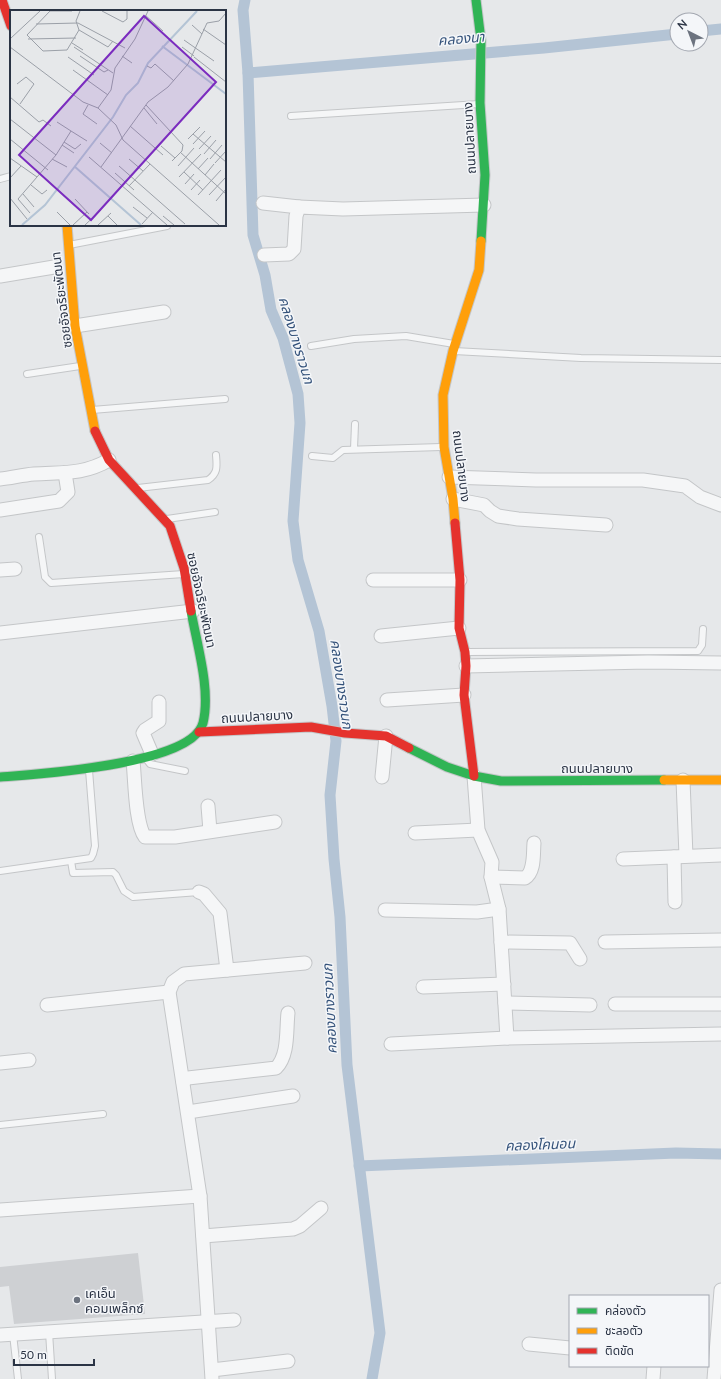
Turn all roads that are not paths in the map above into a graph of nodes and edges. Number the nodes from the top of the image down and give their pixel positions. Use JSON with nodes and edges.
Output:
{"nodes":[{"id":1,"x":2,"y":0,"type":"edge"},
{"id":2,"x":476,"y":0,"type":"edge"},
{"id":3,"x":10,"y":23,"type":"edge"},
{"id":4,"x":480,"y":104,"type":"junction"},
{"id":5,"x":291,"y":116,"type":"dead end"},
{"id":6,"x":10,"y":176,"type":"edge"},
{"id":7,"x":0,"y":179,"type":"edge"},
{"id":8,"x":263,"y":203,"type":"dead end"},
{"id":9,"x":484,"y":205,"type":"junction"},
{"id":10,"x":299,"y":207,"type":"junction"},
{"id":11,"x":67,"y":226,"type":"edge"},
{"id":12,"x":167,"y":226,"type":"edge"},
{"id":13,"x":68,"y":245,"type":"junction"},
{"id":14,"x":264,"y":255,"type":"dead end"},
{"id":15,"x":54,"y":267,"type":"dead end"},
{"id":16,"x":0,"y":276,"type":"edge"},
{"id":17,"x":164,"y":312,"type":"dead end"},
{"id":18,"x":75,"y":326,"type":"junction"},
{"id":19,"x":311,"y":346,"type":"dead end"},
{"id":20,"x":454,"y":348,"type":"junction"},
{"id":21,"x":721,"y":360,"type":"edge"},
{"id":22,"x":83,"y":366,"type":"junction"},
{"id":23,"x":26,"y":374,"type":"dead end"},
{"id":24,"x":225,"y":399,"type":"dead end"},
{"id":25,"x":91,"y":411,"type":"junction"},
{"id":26,"x":355,"y":424,"type":"dead end"},
{"id":27,"x":444,"y":447,"type":"junction"},
{"id":28,"x":354,"y":449,"type":"junction"},
{"id":29,"x":216,"y":455,"type":"dead end"},
{"id":30,"x":312,"y":456,"type":"dead end"},
{"id":31,"x":109,"y":460,"type":"junction"},
{"id":32,"x":66,"y":473,"type":"junction"},
{"id":33,"x":449,"y":477,"type":"junction"},
{"id":34,"x":0,"y":479,"type":"edge"},
{"id":35,"x":136,"y":488,"type":"junction"},
{"id":36,"x":453,"y":499,"type":"junction"},
{"id":37,"x":721,"y":504,"type":"edge"},
{"id":38,"x":0,"y":510,"type":"edge"},
{"id":39,"x":215,"y":512,"type":"dead end"},
{"id":40,"x":165,"y":519,"type":"junction"},
{"id":41,"x":606,"y":525,"type":"dead end"},
{"id":42,"x":39,"y":537,"type":"dead end"},
{"id":43,"x":15,"y":569,"type":"dead end"},
{"id":44,"x":0,"y":570,"type":"edge"},
{"id":45,"x":186,"y":574,"type":"junction"},
{"id":46,"x":373,"y":580,"type":"dead end"},
{"id":47,"x":460,"y":580,"type":"junction"},
{"id":48,"x":193,"y":611,"type":"junction"},
{"id":49,"x":459,"y":628,"type":"junction"},
{"id":50,"x":703,"y":629,"type":"dead end"},
{"id":51,"x":0,"y":633,"type":"edge"},
{"id":52,"x":381,"y":636,"type":"dead end"},
{"id":53,"x":465,"y":652,"type":"junction"},
{"id":54,"x":721,"y":663,"type":"edge"},
{"id":55,"x":466,"y":666,"type":"junction"},
{"id":56,"x":464,"y":695,"type":"junction"},
{"id":57,"x":387,"y":700,"type":"dead end"},
{"id":58,"x":159,"y":702,"type":"dead end"},
{"id":59,"x":199,"y":732,"type":"junction"},
{"id":60,"x":386,"y":736,"type":"junction"},
{"id":61,"x":143,"y":757,"type":"junction"},
{"id":62,"x":88,"y":769,"type":"junction"},
{"id":63,"x":185,"y":771,"type":"dead end"},
{"id":64,"x":474,"y":776,"type":"junction"},
{"id":65,"x":0,"y":777,"type":"edge"},
{"id":66,"x":382,"y":777,"type":"dead end"},
{"id":67,"x":683,"y":780,"type":"junction"},
{"id":68,"x":721,"y":780,"type":"edge"},
{"id":69,"x":208,"y":806,"type":"dead end"},
{"id":70,"x":275,"y":822,"type":"dead end"},
{"id":71,"x":478,"y":830,"type":"junction"},
{"id":72,"x":210,"y":831,"type":"junction"},
{"id":73,"x":415,"y":834,"type":"dead end"},
{"id":74,"x":534,"y":843,"type":"dead end"},
{"id":75,"x":721,"y":855,"type":"edge"},
{"id":76,"x":680,"y":856,"type":"junction"},
{"id":77,"x":623,"y":859,"type":"dead end"},
{"id":78,"x":71,"y":861,"type":"junction"},
{"id":79,"x":0,"y":871,"type":"edge"},
{"id":80,"x":491,"y":877,"type":"junction"},
{"id":81,"x":199,"y":892,"type":"joint"},
{"id":82,"x":675,"y":902,"type":"dead end"},
{"id":83,"x":499,"y":909,"type":"junction"},
{"id":84,"x":385,"y":910,"type":"dead end"},
{"id":85,"x":721,"y":940,"type":"edge"},
{"id":86,"x":501,"y":942,"type":"junction"},
{"id":87,"x":604,"y":942,"type":"dead end"},
{"id":88,"x":580,"y":958,"type":"dead end"},
{"id":89,"x":305,"y":963,"type":"dead end"},
{"id":90,"x":227,"y":970,"type":"junction"},
{"id":91,"x":504,"y":984,"type":"junction"},
{"id":92,"x":423,"y":987,"type":"dead end"},
{"id":93,"x":169,"y":992,"type":"junction"},
{"id":94,"x":505,"y":1004,"type":"junction"},
{"id":95,"x":615,"y":1004,"type":"dead end"},
{"id":96,"x":721,"y":1004,"type":"edge"},
{"id":97,"x":47,"y":1005,"type":"dead end"},
{"id":98,"x":590,"y":1005,"type":"dead end"},
{"id":99,"x":288,"y":1013,"type":"dead end"},
{"id":100,"x":721,"y":1034,"type":"edge"},
{"id":101,"x":507,"y":1038,"type":"junction"},
{"id":102,"x":391,"y":1044,"type":"dead end"},
{"id":103,"x":29,"y":1060,"type":"dead end"},
{"id":104,"x":0,"y":1063,"type":"edge"},
{"id":105,"x":183,"y":1082,"type":"junction"},
{"id":106,"x":293,"y":1096,"type":"dead end"},
{"id":107,"x":188,"y":1112,"type":"junction"},
{"id":108,"x":103,"y":1114,"type":"dead end"},
{"id":109,"x":0,"y":1125,"type":"edge"},
{"id":110,"x":200,"y":1196,"type":"junction"},
{"id":111,"x":321,"y":1208,"type":"dead end"},
{"id":112,"x":0,"y":1210,"type":"edge"},
{"id":113,"x":203,"y":1236,"type":"junction"},
{"id":114,"x":721,"y":1290,"type":"edge"},
{"id":115,"x":234,"y":1320,"type":"dead end"},
{"id":116,"x":208,"y":1322,"type":"junction"},
{"id":117,"x":49,"y":1332,"type":"junction"},
{"id":118,"x":6,"y":1334,"type":"edge"},
{"id":119,"x":529,"y":1344,"type":"dead end"},
{"id":120,"x":569,"y":1348,"type":"edge"},
{"id":121,"x":288,"y":1361,"type":"dead end"},
{"id":122,"x":654,"y":1367,"type":"edge"},
{"id":123,"x":212,"y":1374,"type":"edge"},
{"id":124,"x":18,"y":1379,"type":"edge"},
{"id":125,"x":52,"y":1379,"type":"edge"},
{"id":126,"x":653,"y":1379,"type":"edge"},
{"id":127,"x":714,"y":1379,"type":"edge"}],
"edges":[{"from":1,"to":3,"type":"street"},
{"from":2,"to":4,"type":"street","name":"ถนนปลายบาง"},
{"from":4,"to":5,"type":"lane"},
{"from":4,"to":9,"type":"street","name":"ถนนปลายบาง"},
{"from":6,"to":7,"type":"lane"},
{"from":8,"to":10,"type":"street"},
{"from":9,"to":10,"type":"street"},
{"from":9,"to":20,"type":"street","name":"ถนนปลายบาง"},
{"from":10,"to":14,"type":"street"},
{"from":11,"to":13,"type":"street","name":"ซอยอัจฉริยะพัฒนา"},
{"from":12,"to":13,"type":"lane"},
{"from":13,"to":18,"type":"street","name":"ซอยอัจฉริยะพัฒนา"},
{"from":15,"to":16,"type":"street"},
{"from":17,"to":18,"type":"street"},
{"from":18,"to":22,"type":"street","name":"ซอยอัจฉริยะพัฒนา"},
{"from":19,"to":20,"type":"lane"},
{"from":20,"to":21,"type":"lane"},
{"from":20,"to":27,"type":"street","name":"ถนนปลายบาง"},
{"from":22,"to":23,"type":"lane"},
{"from":22,"to":25,"type":"street","name":"ซอยอัจฉริยะพัฒนา"},
{"from":24,"to":25,"type":"lane"},
{"from":25,"to":31,"type":"street","name":"ซอยอัจฉริยะพัฒนา"},
{"from":26,"to":28,"type":"lane"},
{"from":27,"to":28,"type":"lane"},
{"from":27,"to":33,"type":"street","name":"ถนนปลายบาง"},
{"from":28,"to":30,"type":"lane"},
{"from":29,"to":35,"type":"lane"},
{"from":31,"to":32,"type":"street"},
{"from":31,"to":35,"type":"street","name":"ซอยอัจฉริยะพัฒนา"},
{"from":32,"to":34,"type":"street"},
{"from":32,"to":38,"type":"street"},
{"from":33,"to":36,"type":"street","name":"ถนนปลายบาง"},
{"from":33,"to":37,"type":"street"},
{"from":35,"to":40,"type":"street","name":"ซอยอัจฉริยะพัฒนา"},
{"from":36,"to":41,"type":"street"},
{"from":36,"to":47,"type":"street","name":"ถนนปลายบาง"},
{"from":39,"to":40,"type":"lane"},
{"from":40,"to":45,"type":"street","name":"ซอยอัจฉริยะพัฒนา"},
{"from":42,"to":45,"type":"lane"},
{"from":43,"to":44,"type":"street"},
{"from":45,"to":48,"type":"street","name":"ซอยอัจฉริยะพัฒนา"},
{"from":46,"to":47,"type":"street"},
{"from":47,"to":49,"type":"street","name":"ถนนปลายบาง"},
{"from":48,"to":51,"type":"street"},
{"from":48,"to":59,"type":"street","name":"ซอยอัจฉริยะพัฒนา"},
{"from":49,"to":52,"type":"street"},
{"from":49,"to":53,"type":"street","name":"ถนนปลายบาง"},
{"from":50,"to":53,"type":"lane"},
{"from":53,"to":55,"type":"street","name":"ถนนปลายบาง"},
{"from":54,"to":55,"type":"street"},
{"from":55,"to":56,"type":"street","name":"ถนนปลายบาง"},
{"from":56,"to":57,"type":"street"},
{"from":56,"to":64,"type":"street","name":"ถนนปลายบาง"},
{"from":58,"to":61,"type":"street"},
{"from":59,"to":60,"type":"street","name":"ถนนปลายบาง"},
{"from":59,"to":61,"type":"street"},
{"from":60,"to":64,"type":"street","name":"ถนนปลายบาง"},
{"from":60,"to":66,"type":"street"},
{"from":61,"to":62,"type":"street"},
{"from":61,"to":63,"type":"lane"},
{"from":61,"to":72,"type":"street"},
{"from":62,"to":65,"type":"street"},
{"from":62,"to":78,"type":"lane"},
{"from":64,"to":67,"type":"street","name":"ถนนปลายบาง"},
{"from":64,"to":71,"type":"street"},
{"from":67,"to":68,"type":"street","name":"ถนนปลายบาง"},
{"from":67,"to":76,"type":"street"},
{"from":69,"to":72,"type":"street"},
{"from":70,"to":72,"type":"street"},
{"from":71,"to":73,"type":"street"},
{"from":71,"to":80,"type":"street"},
{"from":74,"to":80,"type":"street"},
{"from":75,"to":76,"type":"street"},
{"from":76,"to":77,"type":"street"},
{"from":76,"to":82,"type":"street"},
{"from":78,"to":79,"type":"lane"},
{"from":78,"to":81,"type":"lane"},
{"from":80,"to":83,"type":"street"},
{"from":81,"to":90,"type":"street"},
{"from":83,"to":84,"type":"street"},
{"from":83,"to":86,"type":"street"},
{"from":85,"to":87,"type":"street"},
{"from":86,"to":88,"type":"street"},
{"from":86,"to":91,"type":"street"},
{"from":89,"to":90,"type":"street"},
{"from":90,"to":93,"type":"street"},
{"from":91,"to":92,"type":"street"},
{"from":91,"to":94,"type":"street"},
{"from":93,"to":97,"type":"street"},
{"from":93,"to":105,"type":"street"},
{"from":94,"to":98,"type":"street"},
{"from":94,"to":101,"type":"street"},
{"from":95,"to":96,"type":"street"},
{"from":99,"to":105,"type":"street"},
{"from":100,"to":101,"type":"street"},
{"from":101,"to":102,"type":"street"},
{"from":103,"to":104,"type":"street"},
{"from":105,"to":107,"type":"street"},
{"from":106,"to":107,"type":"street"},
{"from":107,"to":110,"type":"street"},
{"from":108,"to":109,"type":"lane"},
{"from":110,"to":112,"type":"street"},
{"from":110,"to":113,"type":"street"},
{"from":111,"to":113,"type":"street"},
{"from":113,"to":116,"type":"street"},
{"from":114,"to":127,"type":"street"},
{"from":115,"to":116,"type":"street"},
{"from":116,"to":117,"type":"street"},
{"from":116,"to":123,"type":"street"},
{"from":117,"to":118,"type":"street"},
{"from":117,"to":125,"type":"lane"},
{"from":118,"to":124,"type":"lane"},
{"from":119,"to":120,"type":"street"},
{"from":121,"to":123,"type":"street"},
{"from":122,"to":126,"type":"street"}]}
